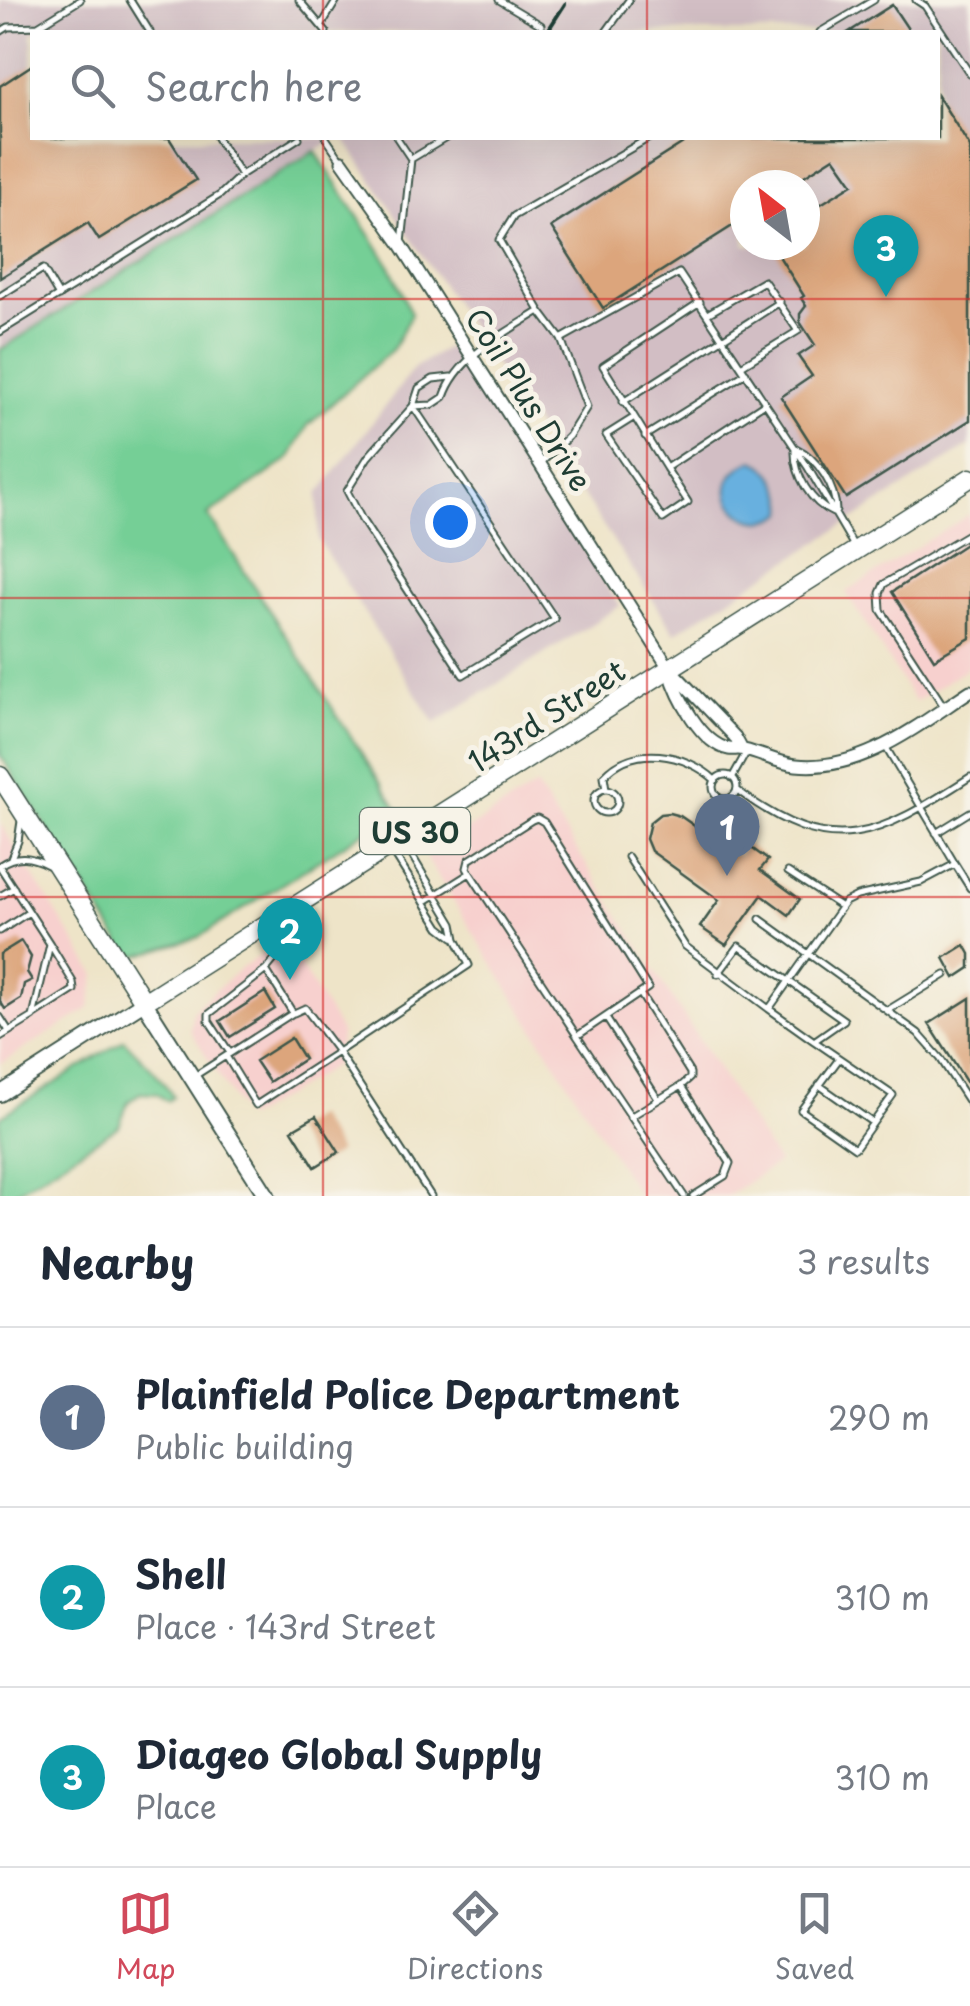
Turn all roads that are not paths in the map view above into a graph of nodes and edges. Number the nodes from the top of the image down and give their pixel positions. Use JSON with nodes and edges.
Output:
{"nodes":[{"id":1,"x":80,"y":0,"type":"edge"},
{"id":2,"x":130,"y":0,"type":"edge"},
{"id":3,"x":299,"y":0,"type":"edge"},
{"id":4,"x":337,"y":0,"type":"edge"},
{"id":5,"x":500,"y":0,"type":"edge"},
{"id":6,"x":629,"y":0,"type":"edge"},
{"id":7,"x":874,"y":0,"type":"edge"},
{"id":8,"x":916,"y":0,"type":"edge"},
{"id":9,"x":321,"y":26,"type":"junction"},
{"id":10,"x":149,"y":30,"type":"edge"},
{"id":11,"x":324,"y":30,"type":"edge"},
{"id":12,"x":540,"y":30,"type":"edge"},
{"id":13,"x":607,"y":30,"type":"edge"},
{"id":14,"x":823,"y":30,"type":"edge"},
{"id":15,"x":0,"y":32,"type":"edge"},
{"id":16,"x":970,"y":74,"type":"edge"},
{"id":17,"x":218,"y":140,"type":"edge"},
{"id":18,"x":296,"y":140,"type":"edge"},
{"id":19,"x":327,"y":140,"type":"edge"},
{"id":20,"x":399,"y":140,"type":"edge"},
{"id":21,"x":442,"y":140,"type":"edge"},
{"id":22,"x":647,"y":140,"type":"edge"},
{"id":23,"x":411,"y":158,"type":"junction"},
{"id":24,"x":342,"y":160,"type":"joint"},
{"id":25,"x":241,"y":175,"type":"junction"},
{"id":26,"x":402,"y":246,"type":"junction"},
{"id":27,"x":0,"y":296,"type":"edge"},
{"id":28,"x":59,"y":296,"type":"junction"},
{"id":29,"x":700,"y":302,"type":"junction"},
{"id":30,"x":780,"y":302,"type":"junction"},
{"id":31,"x":540,"y":311,"type":"junction"},
{"id":32,"x":708,"y":314,"type":"junction"},
{"id":33,"x":0,"y":332,"type":"edge"},
{"id":34,"x":723,"y":338,"type":"junction"},
{"id":35,"x":561,"y":339,"type":"junction"},
{"id":36,"x":472,"y":356,"type":"junction"},
{"id":37,"x":744,"y":370,"type":"junction"},
{"id":38,"x":451,"y":377,"type":"junction"},
{"id":39,"x":623,"y":402,"type":"junction"},
{"id":40,"x":766,"y":403,"type":"junction"},
{"id":41,"x":413,"y":406,"type":"junction"},
{"id":42,"x":633,"y":418,"type":"junction"},
{"id":43,"x":645,"y":436,"type":"junction"},
{"id":44,"x":541,"y":463,"type":"junction"},
{"id":45,"x":666,"y":468,"type":"junction"},
{"id":46,"x":970,"y":478,"type":"edge"},
{"id":47,"x":970,"y":533,"type":"edge"},
{"id":48,"x":857,"y":550,"type":"junction"},
{"id":49,"x":669,"y":668,"type":"junction"},
{"id":50,"x":970,"y":692,"type":"edge"},
{"id":51,"x":944,"y":708,"type":"junction"},
{"id":52,"x":885,"y":745,"type":"junction"},
{"id":53,"x":744,"y":749,"type":"junction"},
{"id":54,"x":0,"y":776,"type":"edge"},
{"id":55,"x":970,"y":777,"type":"edge"},
{"id":56,"x":732,"y":778,"type":"junction"},
{"id":57,"x":716,"y":780,"type":"junction"},
{"id":58,"x":606,"y":789,"type":"junction"},
{"id":59,"x":736,"y":790,"type":"junction"},
{"id":60,"x":924,"y":807,"type":"junction"},
{"id":61,"x":20,"y":808,"type":"junction"},
{"id":62,"x":970,"y":812,"type":"edge"},
{"id":63,"x":936,"y":833,"type":"junction"},
{"id":64,"x":396,"y":843,"type":"junction"},
{"id":65,"x":628,"y":857,"type":"dead end"},
{"id":66,"x":11,"y":858,"type":"junction"},
{"id":67,"x":955,"y":864,"type":"junction"},
{"id":68,"x":0,"y":866,"type":"edge"},
{"id":69,"x":60,"y":870,"type":"junction"},
{"id":70,"x":788,"y":872,"type":"dead end"},
{"id":71,"x":470,"y":873,"type":"junction"},
{"id":72,"x":14,"y":888,"type":"junction"},
{"id":73,"x":970,"y":888,"type":"edge"},
{"id":74,"x":436,"y":894,"type":"junction"},
{"id":75,"x":0,"y":896,"type":"edge"},
{"id":76,"x":424,"y":902,"type":"junction"},
{"id":77,"x":841,"y":906,"type":"junction"},
{"id":78,"x":291,"y":910,"type":"junction"},
{"id":79,"x":29,"y":912,"type":"junction"},
{"id":80,"x":760,"y":919,"type":"dead end"},
{"id":81,"x":0,"y":930,"type":"edge"},
{"id":82,"x":254,"y":933,"type":"junction"},
{"id":83,"x":456,"y":939,"type":"junction"},
{"id":84,"x":50,"y":944,"type":"junction"},
{"id":85,"x":286,"y":944,"type":"junction"},
{"id":86,"x":808,"y":955,"type":"junction"},
{"id":87,"x":266,"y":970,"type":"junction"},
{"id":88,"x":718,"y":974,"type":"junction"},
{"id":89,"x":944,"y":975,"type":"dead end"},
{"id":90,"x":788,"y":982,"type":"junction"},
{"id":91,"x":640,"y":996,"type":"junction"},
{"id":92,"x":144,"y":1002,"type":"junction"},
{"id":93,"x":769,"y":1009,"type":"junction"},
{"id":94,"x":888,"y":1010,"type":"junction"},
{"id":95,"x":293,"y":1013,"type":"junction"},
{"id":96,"x":0,"y":1017,"type":"edge"},
{"id":97,"x":33,"y":1017,"type":"junction"},
{"id":98,"x":606,"y":1018,"type":"junction"},
{"id":99,"x":9,"y":1032,"type":"junction"},
{"id":100,"x":578,"y":1036,"type":"junction"},
{"id":101,"x":0,"y":1037,"type":"edge"},
{"id":102,"x":814,"y":1041,"type":"junction"},
{"id":103,"x":338,"y":1052,"type":"junction"},
{"id":104,"x":228,"y":1055,"type":"junction"},
{"id":105,"x":838,"y":1058,"type":"junction"},
{"id":106,"x":192,"y":1078,"type":"junction"},
{"id":107,"x":819,"y":1084,"type":"junction"},
{"id":108,"x":681,"y":1086,"type":"junction"},
{"id":109,"x":0,"y":1094,"type":"edge"},
{"id":110,"x":659,"y":1100,"type":"junction"},
{"id":111,"x":970,"y":1104,"type":"edge"},
{"id":112,"x":630,"y":1118,"type":"junction"},
{"id":113,"x":873,"y":1123,"type":"junction"},
{"id":114,"x":267,"y":1196,"type":"edge"},
{"id":115,"x":431,"y":1196,"type":"edge"},
{"id":116,"x":684,"y":1196,"type":"edge"},
{"id":117,"x":693,"y":1196,"type":"edge"}],
"edges":[{"from":1,"to":15,"type":"lane"},
{"from":2,"to":10,"type":"lane"},
{"from":3,"to":9,"type":"lane"},
{"from":4,"to":9,"type":"lane"},
{"from":5,"to":12,"type":"lane"},
{"from":6,"to":13,"type":"lane"},
{"from":7,"to":14,"type":"lane"},
{"from":8,"to":16,"type":"lane"},
{"from":9,"to":11,"type":"lane"},
{"from":17,"to":25,"type":"lane"},
{"from":18,"to":25,"type":"lane"},
{"from":19,"to":24,"type":"lane"},
{"from":20,"to":23,"type":"lane"},
{"from":21,"to":23,"type":"lane"},
{"from":22,"to":31,"type":"lane"},
{"from":23,"to":26,"type":"lane"},
{"from":24,"to":26,"type":"street","name":"Coil Plus Drive"},
{"from":25,"to":28,"type":"lane"},
{"from":26,"to":36,"type":"street","name":"Coil Plus Drive"},
{"from":27,"to":28,"type":"lane"},
{"from":28,"to":33,"type":"lane"},
{"from":29,"to":32,"type":"lane"},
{"from":29,"to":35,"type":"lane"},
{"from":29,"to":39,"type":"lane"},
{"from":30,"to":32,"type":"lane"},
{"from":30,"to":34,"type":"lane"},
{"from":30,"to":37,"type":"lane"},
{"from":31,"to":35,"type":"lane"},
{"from":31,"to":36,"type":"lane"},
{"from":32,"to":34,"type":"lane"},
{"from":34,"to":37,"type":"lane"},
{"from":34,"to":39,"type":"lane"},
{"from":35,"to":44,"type":"lane"},
{"from":36,"to":38,"type":"lane"},
{"from":36,"to":44,"type":"street","name":"Coil Plus Drive"},
{"from":37,"to":40,"type":"lane"},
{"from":37,"to":43,"type":"lane"},
{"from":38,"to":41,"type":"lane"},
{"from":38,"to":41,"type":"lane"},
{"from":39,"to":42,"type":"lane"},
{"from":40,"to":45,"type":"lane"},
{"from":40,"to":48,"type":"lane"},
{"from":41,"to":41,"type":"lane"},
{"from":42,"to":43,"type":"lane"},
{"from":42,"to":45,"type":"lane"},
{"from":43,"to":45,"type":"lane"},
{"from":44,"to":49,"type":"street","name":"Coil Plus Drive"},
{"from":46,"to":48,"type":"main road","name":"143rd Street","number":"US 30"},
{"from":47,"to":51,"type":"lane"},
{"from":48,"to":49,"type":"main road","name":"143rd Street","number":"US 30"},
{"from":49,"to":53,"type":"street","name":"Coil Plus Drive"},
{"from":49,"to":64,"type":"main road","name":"143rd Street","number":"US 30"},
{"from":50,"to":51,"type":"street"},
{"from":51,"to":52,"type":"street"},
{"from":52,"to":53,"type":"street"},
{"from":52,"to":60,"type":"lane"},
{"from":53,"to":56,"type":"lane"},
{"from":54,"to":61,"type":"main road"},
{"from":55,"to":60,"type":"lane"},
{"from":56,"to":57,"type":"lane"},
{"from":56,"to":59,"type":"lane"},
{"from":57,"to":58,"type":"lane"},
{"from":57,"to":59,"type":"lane"},
{"from":58,"to":58,"type":"lane"},
{"from":59,"to":60,"type":"lane"},
{"from":60,"to":63,"type":"lane"},
{"from":61,"to":66,"type":"lane"},
{"from":61,"to":69,"type":"main road"},
{"from":62,"to":63,"type":"lane"},
{"from":63,"to":67,"type":"lane"},
{"from":64,"to":74,"type":"lane"},
{"from":64,"to":76,"type":"lane"},
{"from":64,"to":78,"type":"main road","name":"143rd Street","number":"US 30"},
{"from":65,"to":88,"type":"lane"},
{"from":66,"to":68,"type":"lane"},
{"from":66,"to":69,"type":"lane"},
{"from":67,"to":73,"type":"lane"},
{"from":67,"to":77,"type":"lane"},
{"from":68,"to":72,"type":"lane"},
{"from":69,"to":92,"type":"main road"},
{"from":70,"to":77,"type":"lane"},
{"from":71,"to":74,"type":"lane"},
{"from":71,"to":91,"type":"lane"},
{"from":71,"to":100,"type":"lane"},
{"from":72,"to":75,"type":"lane"},
{"from":72,"to":79,"type":"lane"},
{"from":74,"to":76,"type":"lane"},
{"from":74,"to":83,"type":"lane"},
{"from":76,"to":83,"type":"lane"},
{"from":77,"to":86,"type":"lane"},
{"from":78,"to":82,"type":"main road","name":"143rd Street","number":"US 30"},
{"from":78,"to":85,"type":"lane"},
{"from":79,"to":81,"type":"lane"},
{"from":79,"to":84,"type":"lane"},
{"from":80,"to":86,"type":"lane"},
{"from":82,"to":85,"type":"lane"},
{"from":82,"to":92,"type":"main road","name":"143rd Street","number":"US 30"},
{"from":83,"to":103,"type":"lane"},
{"from":84,"to":97,"type":"lane"},
{"from":84,"to":97,"type":"lane"},
{"from":85,"to":87,"type":"lane"},
{"from":86,"to":90,"type":"lane"},
{"from":86,"to":94,"type":"lane"},
{"from":87,"to":95,"type":"lane"},
{"from":87,"to":104,"type":"lane"},
{"from":88,"to":90,"type":"lane"},
{"from":88,"to":93,"type":"lane"},
{"from":89,"to":94,"type":"lane"},
{"from":90,"to":93,"type":"lane"},
{"from":90,"to":102,"type":"lane"},
{"from":91,"to":98,"type":"lane"},
{"from":91,"to":108,"type":"lane"},
{"from":92,"to":106,"type":"main road"},
{"from":92,"to":109,"type":"street","name":"143rd Street"},
{"from":93,"to":102,"type":"lane"},
{"from":94,"to":111,"type":"lane"},
{"from":95,"to":103,"type":"lane"},
{"from":95,"to":104,"type":"lane"},
{"from":96,"to":99,"type":"lane"},
{"from":97,"to":99,"type":"lane"},
{"from":98,"to":100,"type":"lane"},
{"from":98,"to":110,"type":"lane"},
{"from":99,"to":101,"type":"lane"},
{"from":100,"to":112,"type":"lane"},
{"from":102,"to":105,"type":"lane"},
{"from":103,"to":104,"type":"lane"},
{"from":103,"to":115,"type":"lane"},
{"from":104,"to":106,"type":"lane"},
{"from":105,"to":107,"type":"lane"},
{"from":105,"to":113,"type":"lane"},
{"from":106,"to":114,"type":"main road"},
{"from":107,"to":113,"type":"lane"},
{"from":107,"to":113,"type":"lane"},
{"from":108,"to":110,"type":"lane"},
{"from":108,"to":117,"type":"lane"},
{"from":110,"to":112,"type":"lane"},
{"from":112,"to":116,"type":"lane"}]}
